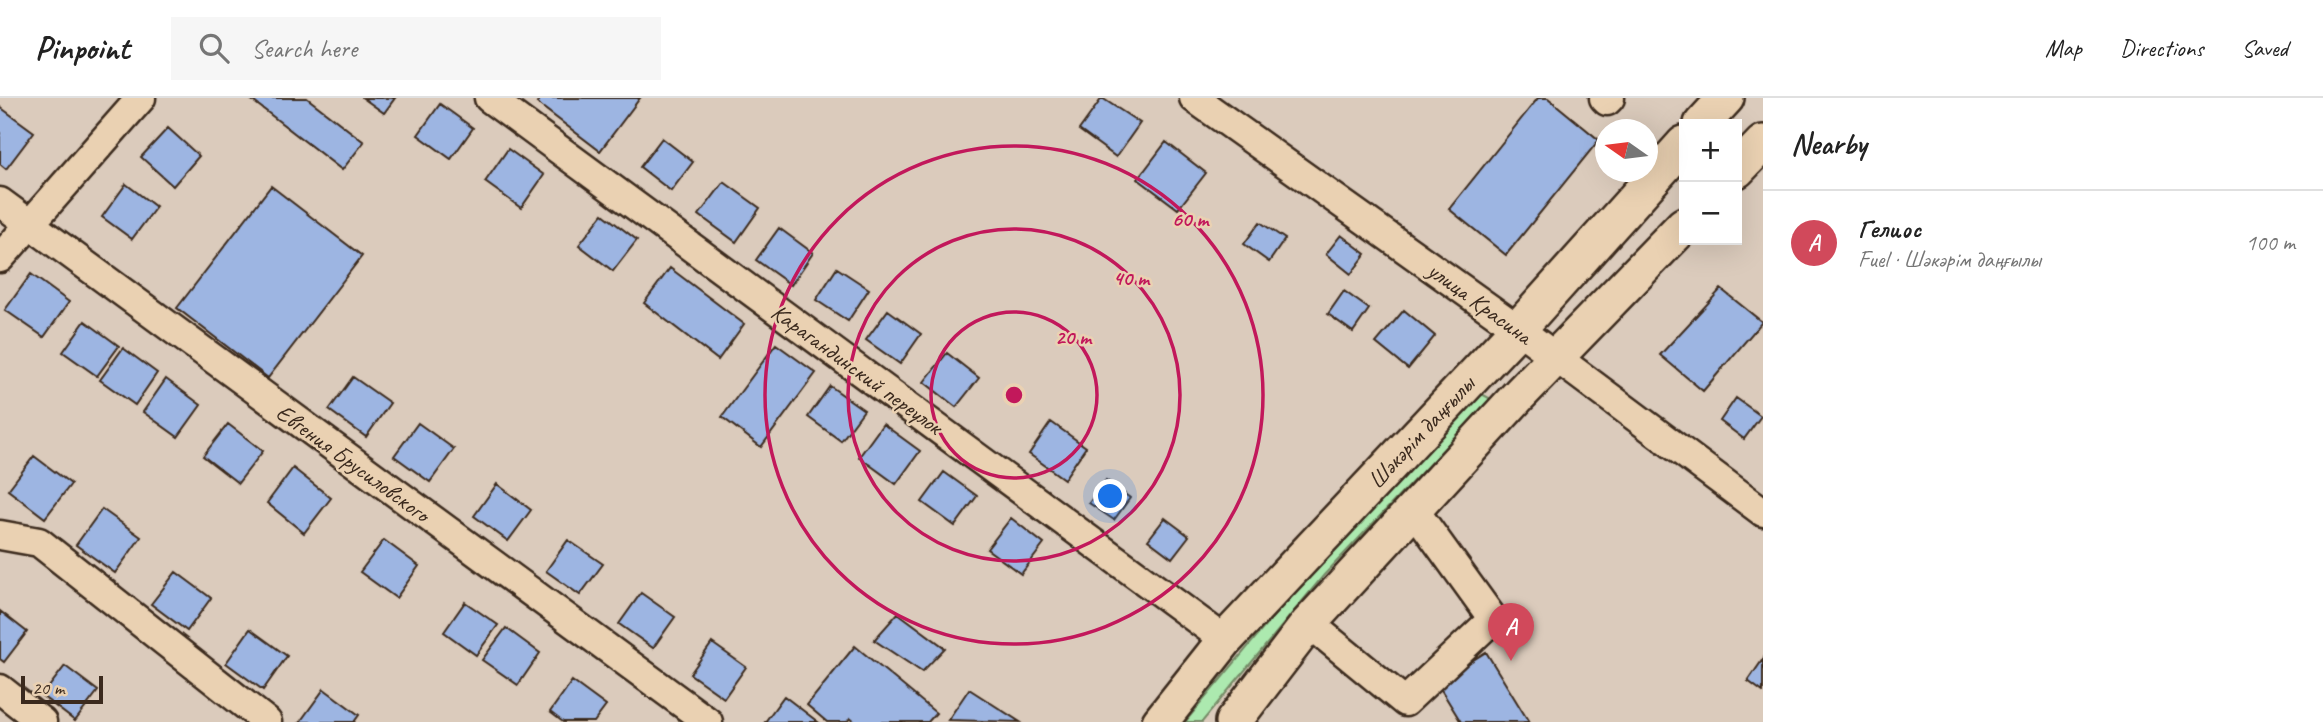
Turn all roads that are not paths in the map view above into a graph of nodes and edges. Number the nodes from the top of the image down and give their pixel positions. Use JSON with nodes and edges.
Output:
{"nodes":[{"id":1,"x":141,"y":98,"type":"edge"},
{"id":2,"x":489,"y":98,"type":"edge"},
{"id":3,"x":1604,"y":98,"type":"edge"},
{"id":4,"x":1610,"y":98,"type":"edge"},
{"id":5,"x":1726,"y":98,"type":"edge"},
{"id":6,"x":1211,"y":103,"type":"edge"},
{"id":7,"x":1707,"y":119,"type":"edge"},
{"id":8,"x":1763,"y":143,"type":"edge"},
{"id":9,"x":1679,"y":150,"type":"edge"},
{"id":10,"x":1742,"y":165,"type":"edge"},
{"id":11,"x":0,"y":202,"type":"edge"},
{"id":12,"x":28,"y":225,"type":"junction"},
{"id":13,"x":1679,"y":230,"type":"edge"},
{"id":14,"x":0,"y":258,"type":"edge"},
{"id":15,"x":1518,"y":329,"type":"junction"},
{"id":16,"x":1557,"y":358,"type":"junction"},
{"id":17,"x":1415,"y":511,"type":"junction"},
{"id":18,"x":1763,"y":512,"type":"edge"},
{"id":19,"x":0,"y":535,"type":"edge"},
{"id":20,"x":1309,"y":623,"type":"junction"},
{"id":21,"x":1225,"y":640,"type":"junction"},
{"id":22,"x":0,"y":689,"type":"edge"},
{"id":23,"x":1242,"y":719,"type":"edge"},
{"id":24,"x":42,"y":722,"type":"edge"},
{"id":25,"x":267,"y":722,"type":"edge"},
{"id":26,"x":708,"y":722,"type":"edge"},
{"id":27,"x":1160,"y":722,"type":"edge"}],
"edges":[{"from":1,"to":12,"type":"street"},
{"from":2,"to":21,"type":"street","name":"Карагандинский переулок"},
{"from":3,"to":4,"type":"street"},
{"from":5,"to":7,"type":"main road"},
{"from":6,"to":15,"type":"street","name":"улица Красина"},
{"from":8,"to":10,"type":"main road"},
{"from":9,"to":15,"type":"main road","name":"Шәкәрім даңғылы"},
{"from":11,"to":12,"type":"street","name":"Евгения Брусиловского"},
{"from":12,"to":14,"type":"street"},
{"from":12,"to":26,"type":"street","name":"Евгения Брусиловского"},
{"from":13,"to":16,"type":"main road","name":"Шәкәрім даңғылы"},
{"from":15,"to":16,"type":"street","name":"улица Красина"},
{"from":15,"to":21,"type":"main road","name":"Шәкәрім даңғылы"},
{"from":16,"to":17,"type":"main road","name":"Шәкәрім даңғылы"},
{"from":16,"to":18,"type":"street","name":"улица Красина"},
{"from":17,"to":20,"type":"main road","name":"Шәкәрім даңғылы"},
{"from":17,"to":20,"type":"street"},
{"from":19,"to":25,"type":"street"},
{"from":20,"to":23,"type":"main road","name":"Шәкәрім даңғылы"},
{"from":21,"to":27,"type":"main road","name":"Шәкәрім даңғылы"},
{"from":22,"to":24,"type":"street"}]}
